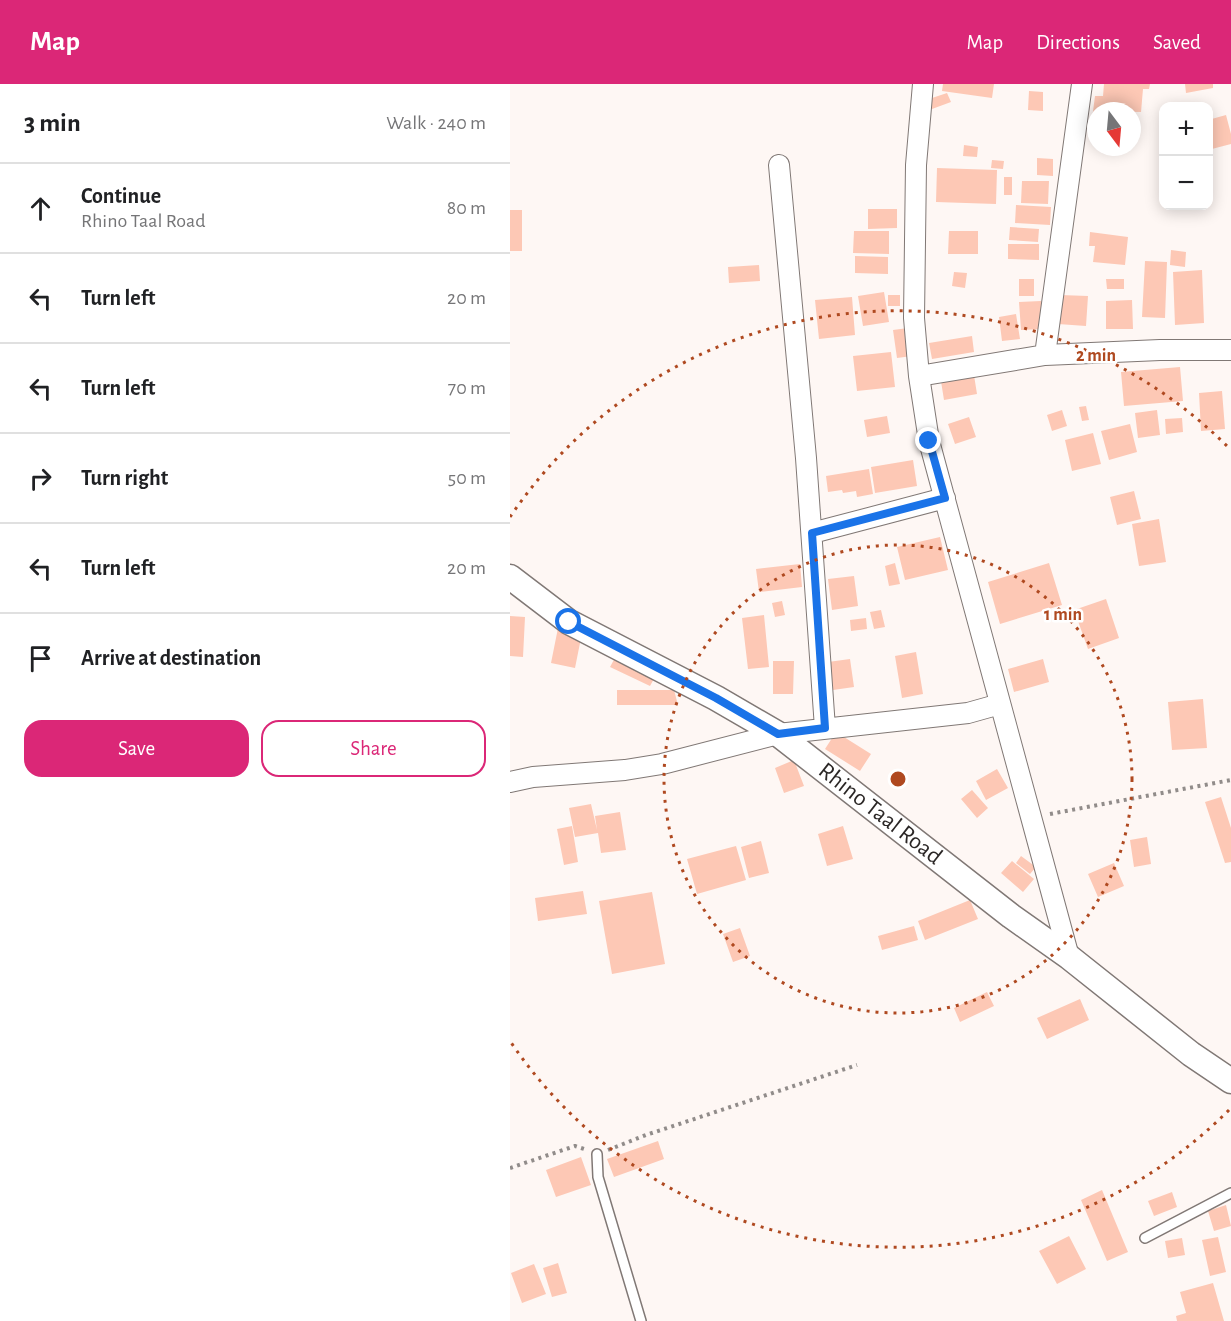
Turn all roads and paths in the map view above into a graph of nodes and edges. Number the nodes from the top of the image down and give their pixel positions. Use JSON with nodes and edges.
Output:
{"nodes":[{"id":1,"x":1082,"y":84,"type":"edge"},
{"id":2,"x":920,"y":87,"type":"edge"},
{"id":3,"x":779,"y":165,"type":"dead end"},
{"id":4,"x":1231,"y":350,"type":"edge"},
{"id":5,"x":1045,"y":355,"type":"junction"},
{"id":6,"x":919,"y":376,"type":"junction"},
{"id":7,"x":945,"y":498,"type":"junction"},
{"id":8,"x":812,"y":533,"type":"junction"},
{"id":9,"x":510,"y":578,"type":"edge"},
{"id":10,"x":1000,"y":704,"type":"junction"},
{"id":11,"x":825,"y":728,"type":"junction"},
{"id":12,"x":778,"y":734,"type":"junction"},
{"id":13,"x":1231,"y":780,"type":"edge"},
{"id":14,"x":510,"y":782,"type":"edge"},
{"id":15,"x":1032,"y":818,"type":"junction"},
{"id":16,"x":1069,"y":957,"type":"junction"},
{"id":17,"x":857,"y":1065,"type":"dead end"},
{"id":18,"x":1231,"y":1081,"type":"edge"},
{"id":19,"x":597,"y":1154,"type":"junction"},
{"id":20,"x":510,"y":1168,"type":"edge"},
{"id":21,"x":1231,"y":1193,"type":"edge"},
{"id":22,"x":1145,"y":1238,"type":"dead end"},
{"id":23,"x":641,"y":1321,"type":"edge"}],
"edges":[{"from":1,"to":5,"type":"street"},
{"from":2,"to":6,"type":"street"},
{"from":3,"to":8,"type":"street"},
{"from":4,"to":5,"type":"street"},
{"from":5,"to":6,"type":"street"},
{"from":6,"to":7,"type":"street"},
{"from":7,"to":8,"type":"street"},
{"from":7,"to":10,"type":"street"},
{"from":8,"to":11,"type":"street"},
{"from":9,"to":12,"type":"street","name":"Rhino Taal Road"},
{"from":10,"to":11,"type":"street"},
{"from":10,"to":15,"type":"street"},
{"from":11,"to":12,"type":"street"},
{"from":12,"to":14,"type":"street"},
{"from":12,"to":16,"type":"street","name":"Rhino Taal Road"},
{"from":13,"to":15,"type":"path"},
{"from":15,"to":16,"type":"street"},
{"from":16,"to":18,"type":"street","name":"Rhino Taal Road"},
{"from":17,"to":19,"type":"path"},
{"from":19,"to":20,"type":"path"},
{"from":19,"to":23,"type":"lane"},
{"from":21,"to":22,"type":"lane"}]}
